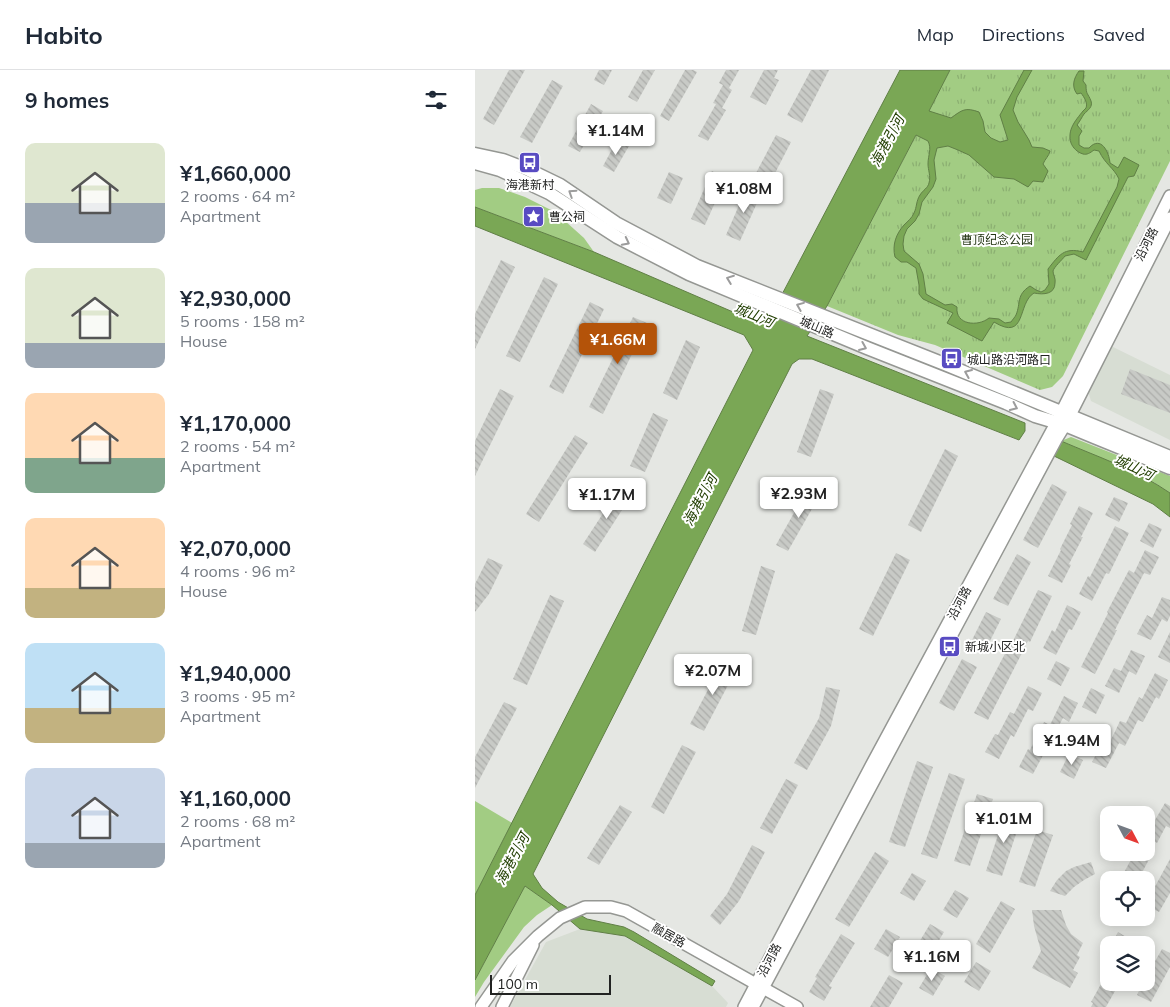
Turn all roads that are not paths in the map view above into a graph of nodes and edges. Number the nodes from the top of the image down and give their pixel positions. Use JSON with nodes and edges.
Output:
{"nodes":[{"id":1,"x":475,"y":154,"type":"edge"},
{"id":2,"x":475,"y":163,"type":"edge"},
{"id":3,"x":1170,"y":196,"type":"edge"},
{"id":4,"x":1170,"y":218,"type":"edge"},
{"id":5,"x":773,"y":302,"type":"junction"},
{"id":6,"x":1063,"y":419,"type":"junction"},
{"id":7,"x":1170,"y":457,"type":"edge"},
{"id":8,"x":1170,"y":468,"type":"edge"},
{"id":9,"x":538,"y":936,"type":"junction"},
{"id":10,"x":760,"y":986,"type":"junction"},
{"id":11,"x":481,"y":1007,"type":"edge"},
{"id":12,"x":502,"y":1007,"type":"edge"},
{"id":13,"x":744,"y":1007,"type":"edge"},
{"id":14,"x":753,"y":1007,"type":"edge"},
{"id":15,"x":797,"y":1007,"type":"edge"}],
"edges":[{"from":5,"to":1,"type":"main road","name":"城山路","one_way":true},
{"from":2,"to":5,"type":"main road","name":"城山路","one_way":true},
{"from":3,"to":6,"type":"street","name":"沿河路"},
{"from":4,"to":6,"type":"street","name":"沿河路"},
{"from":6,"to":5,"type":"main road","name":"城山路","one_way":true},
{"from":5,"to":6,"type":"main road","name":"城山路","one_way":true},
{"from":6,"to":7,"type":"main road","name":"城山路"},
{"from":6,"to":8,"type":"main road","name":"城山路"},
{"from":6,"to":10,"type":"street","name":"沿河路"},
{"from":9,"to":10,"type":"street","name":"融居路"},
{"from":9,"to":11,"type":"street","name":"融居路"},
{"from":9,"to":12,"type":"street"},
{"from":10,"to":13,"type":"street","name":"沿河路"},
{"from":10,"to":14,"type":"street","name":"沿河路"},
{"from":10,"to":15,"type":"street","name":"融居路"}]}
